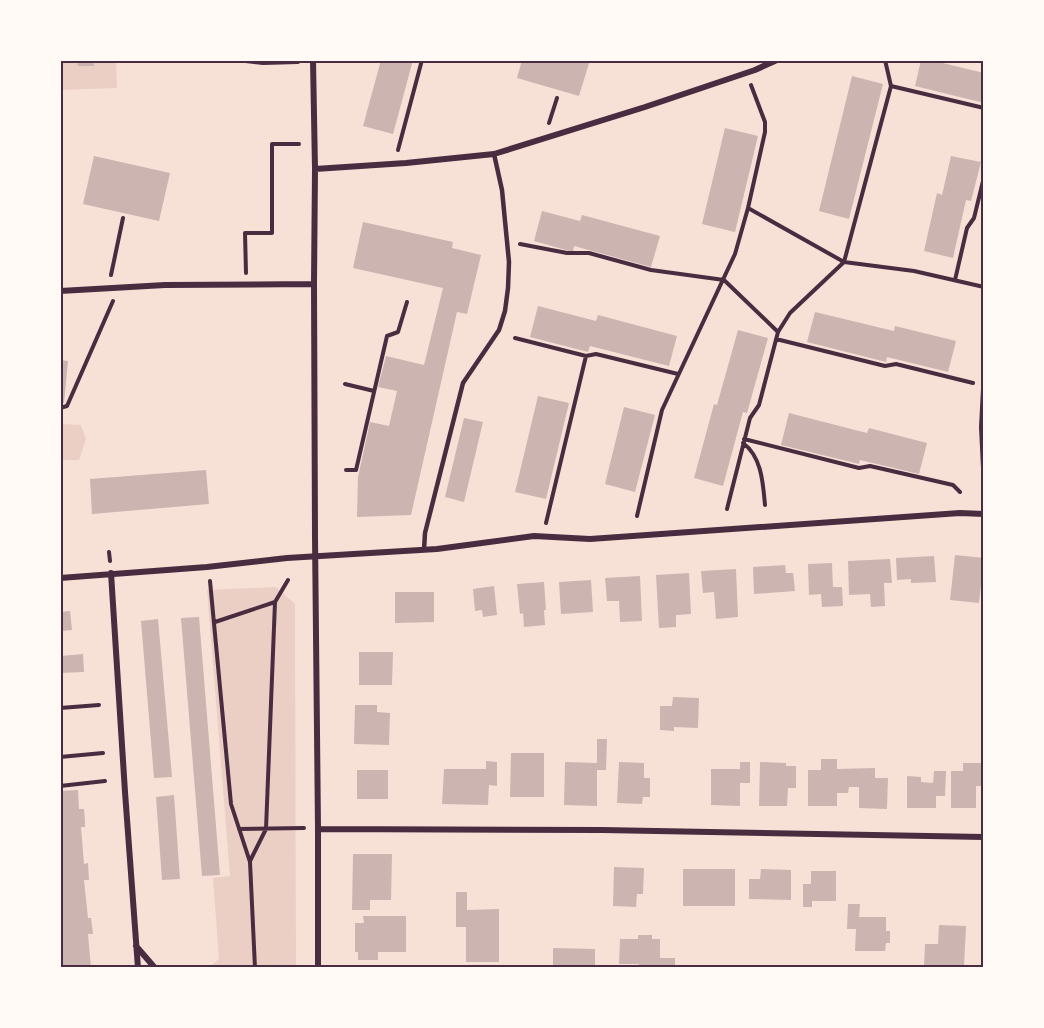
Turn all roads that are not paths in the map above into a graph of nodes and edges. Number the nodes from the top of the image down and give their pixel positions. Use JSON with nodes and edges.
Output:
{"nodes":[{"id":1,"x":313,"y":60,"type":"edge"},
{"id":2,"x":777,"y":60,"type":"edge"},
{"id":3,"x":494,"y":154,"type":"junction"},
{"id":4,"x":315,"y":169,"type":"junction"},
{"id":5,"x":314,"y":284,"type":"junction"},
{"id":6,"x":60,"y":291,"type":"edge"},
{"id":7,"x":984,"y":389,"type":"edge"},
{"id":8,"x":984,"y":468,"type":"edge"},
{"id":9,"x":984,"y":514,"type":"edge"},
{"id":10,"x":424,"y":550,"type":"junction"},
{"id":11,"x":315,"y":556,"type":"junction"},
{"id":12,"x":111,"y":573,"type":"junction"},
{"id":13,"x":60,"y":578,"type":"edge"},
{"id":14,"x":318,"y":829,"type":"junction"},
{"id":15,"x":984,"y":837,"type":"edge"},
{"id":16,"x":135,"y":945,"type":"junction"},
{"id":17,"x":138,"y":968,"type":"edge"},
{"id":18,"x":155,"y":968,"type":"edge"},
{"id":19,"x":318,"y":968,"type":"edge"}],
"edges":[{"from":1,"to":4,"type":"street"},
{"from":2,"to":3,"type":"street"},
{"from":3,"to":4,"type":"street"},
{"from":3,"to":10,"type":"lane"},
{"from":4,"to":5,"type":"street"},
{"from":5,"to":6,"type":"street"},
{"from":5,"to":11,"type":"street"},
{"from":7,"to":8,"type":"street"},
{"from":9,"to":10,"type":"street"},
{"from":10,"to":11,"type":"street"},
{"from":11,"to":12,"type":"street"},
{"from":11,"to":14,"type":"street"},
{"from":12,"to":13,"type":"street"},
{"from":12,"to":16,"type":"street"},
{"from":14,"to":15,"type":"street"},
{"from":14,"to":19,"type":"street"},
{"from":16,"to":17,"type":"street"},
{"from":16,"to":18,"type":"street"}]}
